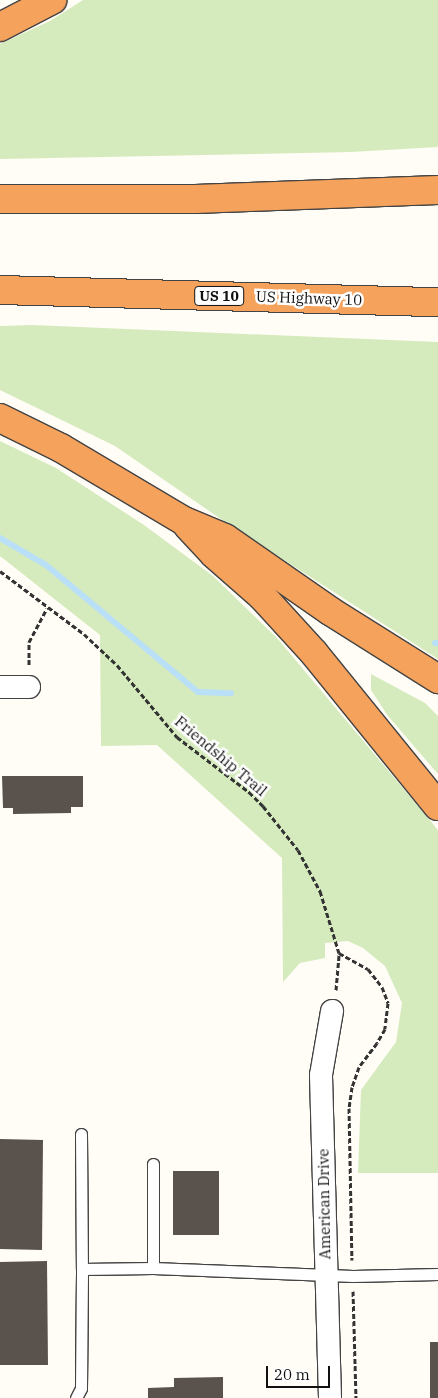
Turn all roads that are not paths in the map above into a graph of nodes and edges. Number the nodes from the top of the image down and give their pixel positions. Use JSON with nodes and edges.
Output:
{"nodes":[{"id":1,"x":52,"y":0,"type":"edge"},
{"id":2,"x":0,"y":28,"type":"edge"},
{"id":3,"x":438,"y":190,"type":"edge"},
{"id":4,"x":0,"y":199,"type":"edge"},
{"id":5,"x":0,"y":290,"type":"edge"},
{"id":6,"x":438,"y":302,"type":"edge"},
{"id":7,"x":0,"y":418,"type":"edge"},
{"id":8,"x":184,"y":521,"type":"junction"},
{"id":9,"x":438,"y":678,"type":"edge"},
{"id":10,"x":0,"y":687,"type":"edge"},
{"id":11,"x":29,"y":687,"type":"road end"},
{"id":12,"x":438,"y":806,"type":"edge"},
{"id":13,"x":332,"y":1011,"type":"road end"},
{"id":14,"x":81,"y":1134,"type":"dead end"},
{"id":15,"x":153,"y":1164,"type":"dead end"},
{"id":16,"x":153,"y":1268,"type":"junction"},
{"id":17,"x":82,"y":1269,"type":"junction"},
{"id":18,"x":438,"y":1274,"type":"edge"},
{"id":19,"x":325,"y":1275,"type":"junction"},
{"id":20,"x":76,"y":1398,"type":"edge"},
{"id":21,"x":330,"y":1398,"type":"edge"}],
"edges":[{"from":1,"to":2,"type":"highway"},
{"from":3,"to":4,"type":"highway"},
{"from":5,"to":6,"type":"highway","name":"US Highway 10","number":"US 10"},
{"from":7,"to":8,"type":"highway"},
{"from":8,"to":9,"type":"highway"},
{"from":8,"to":12,"type":"highway"},
{"from":10,"to":11,"type":"street"},
{"from":13,"to":19,"type":"street","name":"American Drive"},
{"from":14,"to":17,"type":"lane"},
{"from":15,"to":16,"type":"lane"},
{"from":16,"to":17,"type":"lane"},
{"from":16,"to":19,"type":"lane"},
{"from":17,"to":20,"type":"lane"},
{"from":18,"to":19,"type":"lane"},
{"from":19,"to":21,"type":"street","name":"American Drive"}]}
